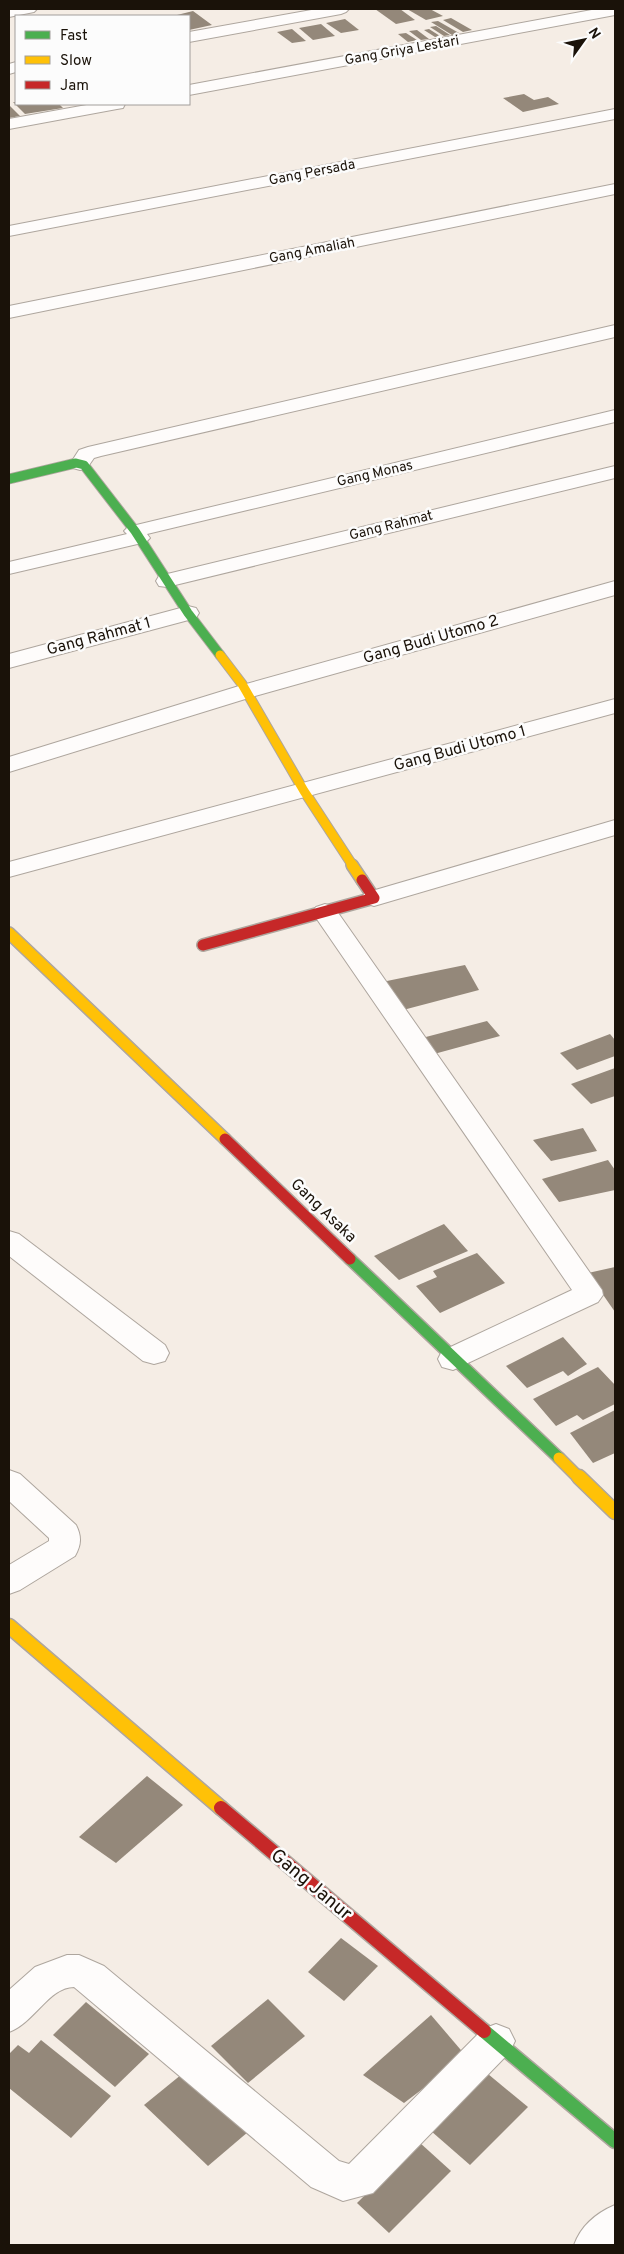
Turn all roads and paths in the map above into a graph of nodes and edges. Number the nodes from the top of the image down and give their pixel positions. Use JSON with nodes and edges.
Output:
{"nodes":[{"id":1,"x":29,"y":9,"type":"edge"},
{"id":2,"x":341,"y":9,"type":"edge"},
{"id":3,"x":615,"y":10,"type":"edge"},
{"id":4,"x":9,"y":12,"type":"edge"},
{"id":5,"x":190,"y":37,"type":"edge"},
{"id":6,"x":190,"y":90,"type":"edge"},
{"id":7,"x":112,"y":105,"type":"edge"},
{"id":8,"x":615,"y":114,"type":"edge"},
{"id":9,"x":9,"y":124,"type":"edge"},
{"id":10,"x":615,"y":189,"type":"edge"},
{"id":11,"x":9,"y":231,"type":"edge"},
{"id":12,"x":9,"y":312,"type":"edge"},
{"id":13,"x":615,"y":331,"type":"edge"},
{"id":14,"x":615,"y":416,"type":"edge"},
{"id":15,"x":80,"y":464,"type":"junction"},
{"id":16,"x":615,"y":472,"type":"edge"},
{"id":17,"x":9,"y":479,"type":"edge"},
{"id":18,"x":137,"y":535,"type":"junction"},
{"id":19,"x":9,"y":568,"type":"edge"},
{"id":20,"x":167,"y":581,"type":"junction"},
{"id":21,"x":615,"y":588,"type":"edge"},
{"id":22,"x":188,"y":613,"type":"junction"},
{"id":23,"x":9,"y":661,"type":"edge"},
{"id":24,"x":246,"y":691,"type":"junction"},
{"id":25,"x":615,"y":706,"type":"edge"},
{"id":26,"x":9,"y":765,"type":"edge"},
{"id":27,"x":304,"y":791,"type":"junction"},
{"id":28,"x":615,"y":827,"type":"edge"},
{"id":29,"x":9,"y":870,"type":"edge"},
{"id":30,"x":374,"y":898,"type":"junction"},
{"id":31,"x":325,"y":912,"type":"junction"},
{"id":32,"x":9,"y":933,"type":"edge"},
{"id":33,"x":202,"y":945,"type":"dead end"},
{"id":34,"x":9,"y":1241,"type":"edge"},
{"id":35,"x":154,"y":1353,"type":"dead end"},
{"id":36,"x":453,"y":1359,"type":"junction"},
{"id":37,"x":9,"y":1482,"type":"edge"},
{"id":38,"x":615,"y":1512,"type":"edge"},
{"id":39,"x":9,"y":1581,"type":"edge"},
{"id":40,"x":9,"y":1626,"type":"edge"},
{"id":41,"x":9,"y":2015,"type":"edge"},
{"id":42,"x":496,"y":2041,"type":"junction"},
{"id":43,"x":615,"y":2141,"type":"edge"},
{"id":44,"x":615,"y":2224,"type":"edge"},
{"id":45,"x":594,"y":2245,"type":"edge"}],
"edges":[{"from":1,"to":4,"type":"street"},
{"from":2,"to":5,"type":"street"},
{"from":3,"to":6,"type":"street","name":"Gang Griya Lestari"},
{"from":7,"to":9,"type":"street"},
{"from":8,"to":11,"type":"street","name":"Gang Persada"},
{"from":10,"to":12,"type":"street","name":"Gang Amaliah"},
{"from":13,"to":15,"type":"street"},
{"from":14,"to":18,"type":"street","name":"Gang Monas"},
{"from":15,"to":17,"type":"street"},
{"from":15,"to":18,"type":"street"},
{"from":16,"to":20,"type":"street","name":"Gang Rahmat"},
{"from":18,"to":19,"type":"street","name":"Gang Monas"},
{"from":18,"to":20,"type":"street"},
{"from":20,"to":22,"type":"street"},
{"from":21,"to":24,"type":"street","name":"Gang Budi Utomo 2"},
{"from":22,"to":23,"type":"street","name":"Gang Rahmat 1"},
{"from":22,"to":24,"type":"street"},
{"from":24,"to":26,"type":"street","name":"Gang Budi Utomo 2"},
{"from":24,"to":27,"type":"street"},
{"from":25,"to":27,"type":"street","name":"Gang Budi Utomo 1"},
{"from":27,"to":29,"type":"street","name":"Gang Budi Utomo 1"},
{"from":27,"to":30,"type":"street"},
{"from":28,"to":30,"type":"street"},
{"from":30,"to":31,"type":"street"},
{"from":31,"to":33,"type":"street"},
{"from":31,"to":36,"type":"street"},
{"from":32,"to":36,"type":"street","name":"Gang Asaka"},
{"from":34,"to":35,"type":"street"},
{"from":36,"to":38,"type":"street","name":"Gang Asaka"},
{"from":37,"to":39,"type":"street"},
{"from":40,"to":42,"type":"street","name":"Gang Janur"},
{"from":41,"to":42,"type":"street"},
{"from":42,"to":43,"type":"street","name":"Gang Janur"},
{"from":44,"to":45,"type":"street"}]}
